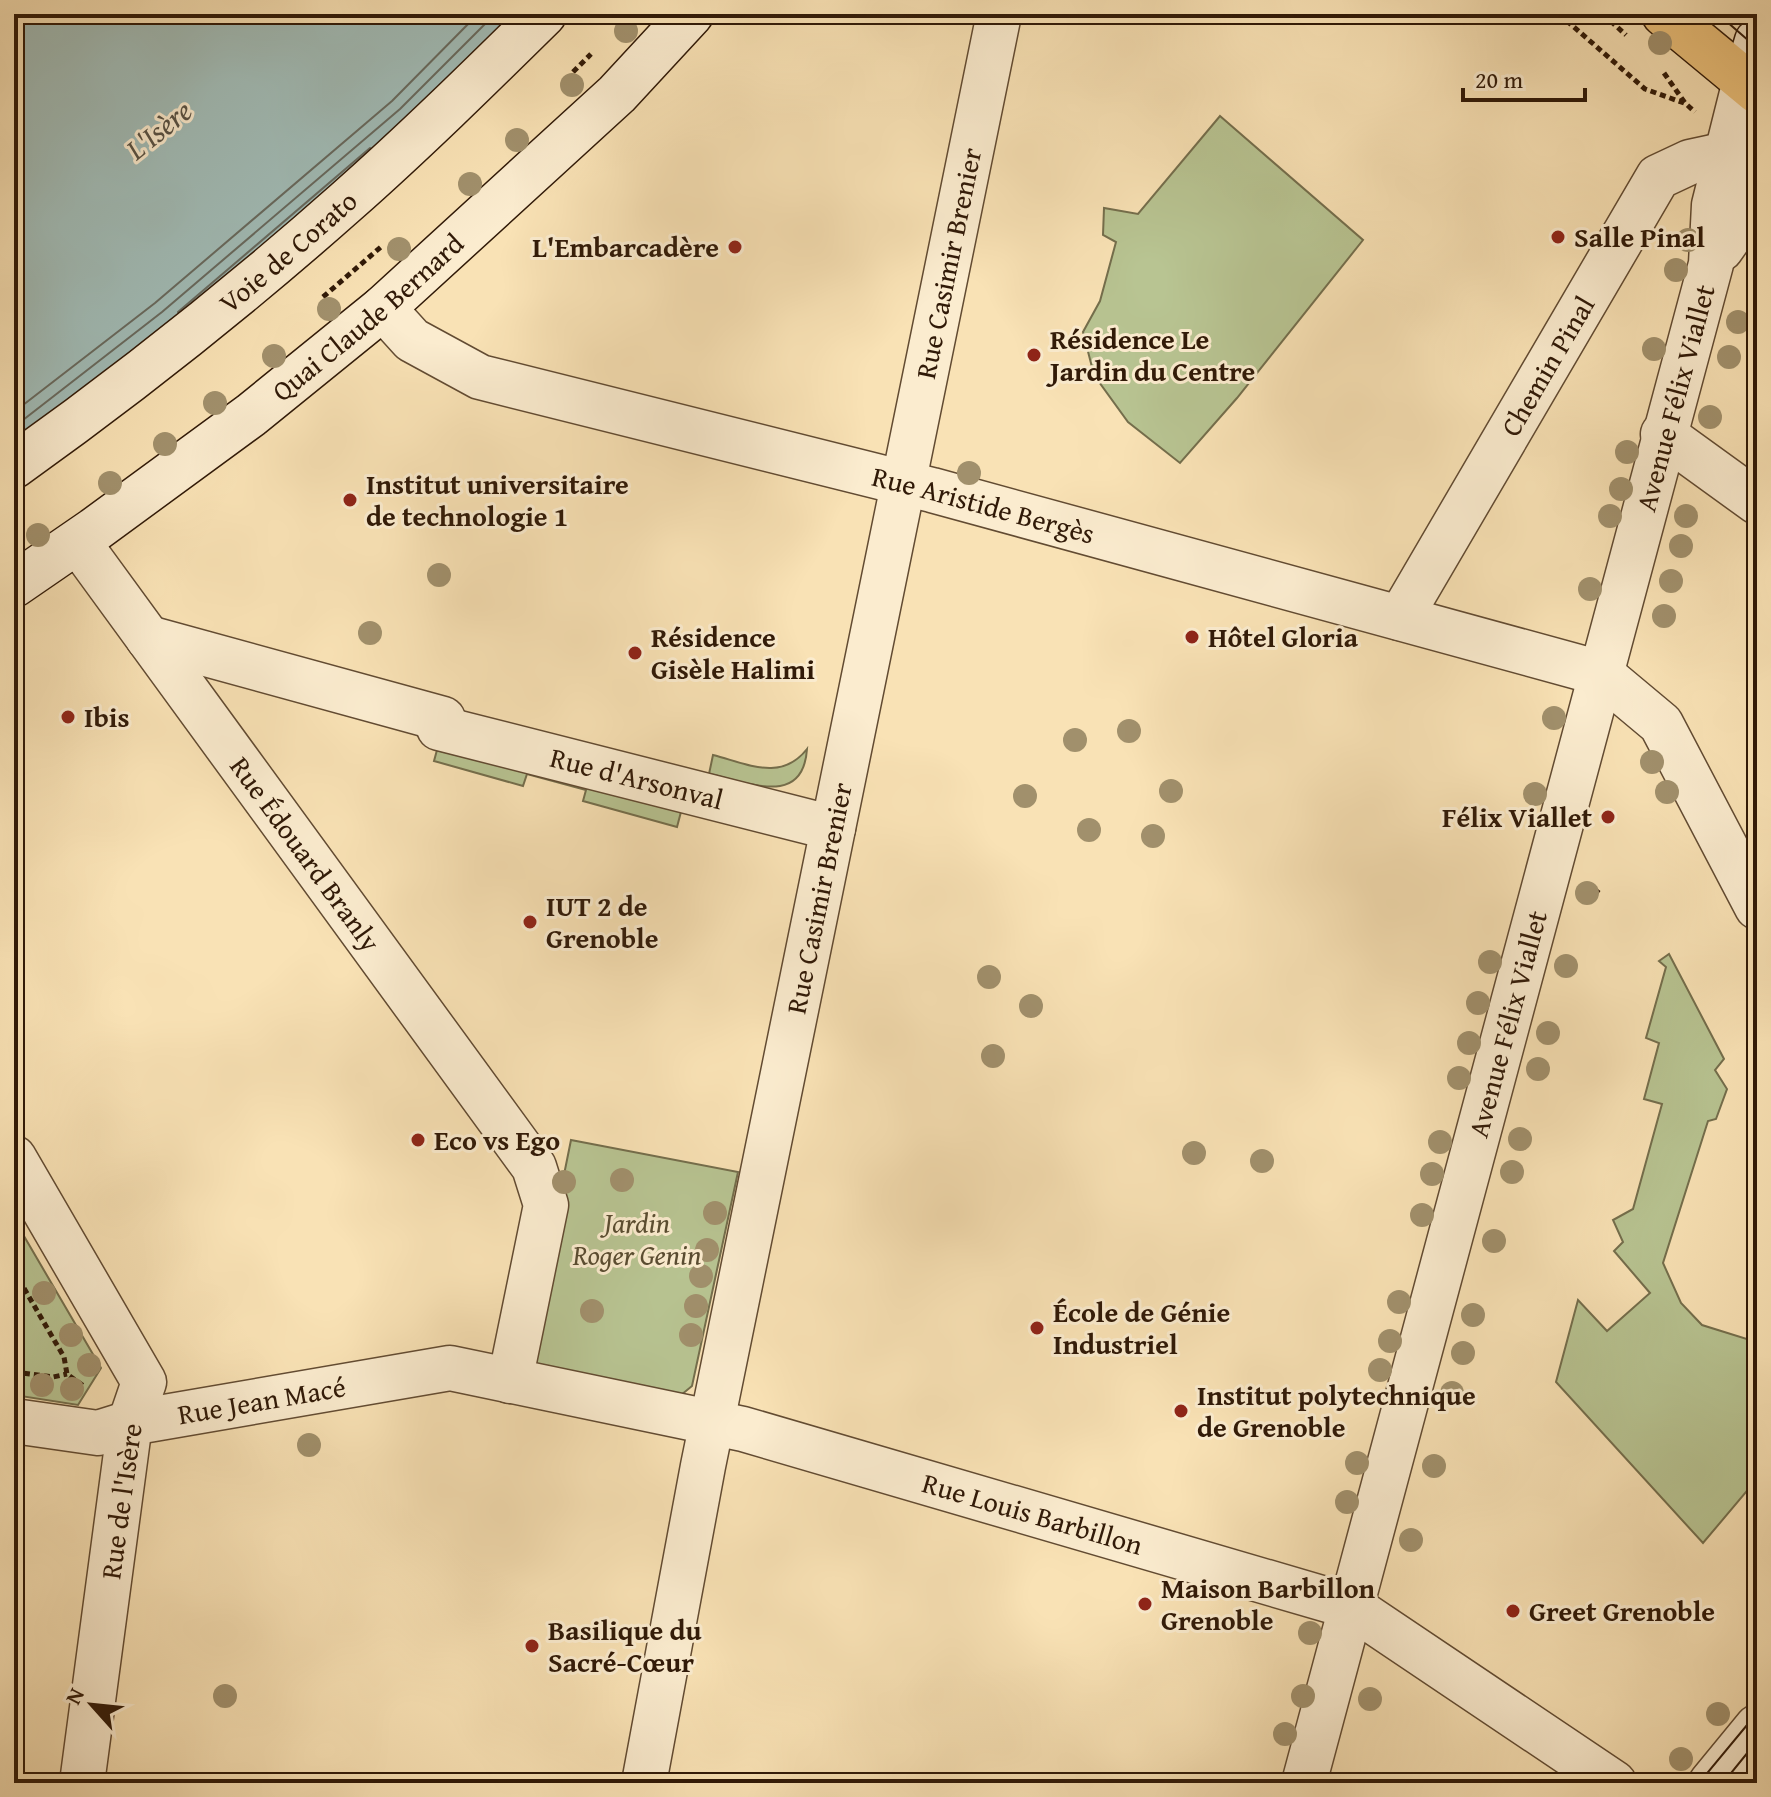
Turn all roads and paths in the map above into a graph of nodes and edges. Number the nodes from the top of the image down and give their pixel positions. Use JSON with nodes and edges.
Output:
{"nodes":[{"id":1,"x":544,"y":14,"type":"edge"},
{"id":2,"x":691,"y":14,"type":"edge"},
{"id":3,"x":999,"y":14,"type":"edge"},
{"id":4,"x":1559,"y":14,"type":"edge"},
{"id":5,"x":1664,"y":14,"type":"edge"},
{"id":6,"x":599,"y":46,"type":"dead end"},
{"id":7,"x":1753,"y":71,"type":"edge"},
{"id":8,"x":566,"y":78,"type":"dead end"},
{"id":9,"x":1685,"y":103,"type":"dead end"},
{"id":10,"x":1742,"y":161,"type":"edge"},
{"id":11,"x":387,"y":242,"type":"dead end"},
{"id":12,"x":315,"y":303,"type":"dead end"},
{"id":13,"x":383,"y":308,"type":"junction"},
{"id":14,"x":1663,"y":434,"type":"junction"},
{"id":15,"x":14,"y":466,"type":"edge"},
{"id":16,"x":902,"y":484,"type":"junction"},
{"id":17,"x":1757,"y":502,"type":"edge"},
{"id":18,"x":78,"y":542,"type":"junction"},
{"id":19,"x":14,"y":585,"type":"edge"},
{"id":20,"x":1400,"y":618,"type":"junction"},
{"id":21,"x":148,"y":638,"type":"junction"},
{"id":22,"x":1600,"y":673,"type":"junction"},
{"id":23,"x":833,"y":828,"type":"junction"},
{"id":24,"x":1757,"y":907,"type":"edge"},
{"id":25,"x":14,"y":1158,"type":"edge"},
{"id":26,"x":14,"y":1271,"type":"edge"},
{"id":27,"x":14,"y":1372,"type":"edge"},
{"id":28,"x":510,"y":1381,"type":"junction"},
{"id":29,"x":14,"y":1421,"type":"edge"},
{"id":30,"x":130,"y":1423,"type":"junction"},
{"id":31,"x":712,"y":1423,"type":"junction"},
{"id":32,"x":1352,"y":1607,"type":"junction"},
{"id":33,"x":1757,"y":1727,"type":"edge"},
{"id":34,"x":82,"y":1783,"type":"edge"},
{"id":35,"x":644,"y":1783,"type":"edge"},
{"id":36,"x":1304,"y":1783,"type":"edge"},
{"id":37,"x":1614,"y":1783,"type":"edge"},
{"id":38,"x":1711,"y":1783,"type":"edge"}],
"edges":[{"from":1,"to":15,"type":"street","name":"Voie de Corato"},
{"from":2,"to":13,"type":"street","name":"Quai Claude Bernard"},
{"from":3,"to":16,"type":"street","name":"Rue Casimir Brenier"},
{"from":4,"to":9,"type":"path"},
{"from":5,"to":7,"type":"main road"},
{"from":6,"to":8,"type":"path"},
{"from":7,"to":10,"type":"street","name":"Avenue Félix Viallet"},
{"from":10,"to":14,"type":"street","name":"Avenue Félix Viallet"},
{"from":10,"to":20,"type":"street","name":"Chemin Pinal"},
{"from":11,"to":12,"type":"path","name":"Quai Claude Bernard"},
{"from":13,"to":16,"type":"street","name":"Rue Aristide Bergès"},
{"from":13,"to":18,"type":"street","name":"Quai Claude Bernard"},
{"from":14,"to":17,"type":"street"},
{"from":14,"to":22,"type":"street","name":"Avenue Félix Viallet"},
{"from":16,"to":20,"type":"street","name":"Rue Aristide Bergès"},
{"from":16,"to":23,"type":"street","name":"Rue Casimir Brenier"},
{"from":18,"to":19,"type":"street","name":"Quai Claude Bernard"},
{"from":18,"to":21,"type":"street","name":"Rue Édouard Branly"},
{"from":20,"to":22,"type":"street","name":"Rue Aristide Bergès"},
{"from":21,"to":23,"type":"street","name":"Rue d'Arsonval"},
{"from":21,"to":28,"type":"street","name":"Rue Édouard Branly"},
{"from":22,"to":24,"type":"street"},
{"from":22,"to":32,"type":"street","name":"Avenue Félix Viallet"},
{"from":23,"to":31,"type":"street","name":"Rue Casimir Brenier"},
{"from":25,"to":30,"type":"street","name":"Rue de l'Isère"},
{"from":26,"to":27,"type":"path"},
{"from":28,"to":30,"type":"street","name":"Rue Jean Macé"},
{"from":28,"to":31,"type":"street","name":"Rue Jean Macé"},
{"from":29,"to":30,"type":"street","name":"Rue Jean Macé"},
{"from":30,"to":34,"type":"street","name":"Rue de l'Isère"},
{"from":31,"to":32,"type":"street","name":"Rue Louis Barbillon"},
{"from":31,"to":35,"type":"street","name":"Rue Casimir Brenier"},
{"from":32,"to":36,"type":"street","name":"Avenue Félix Viallet"},
{"from":32,"to":37,"type":"street","name":"Rue Louis Barbillon"},
{"from":33,"to":38,"type":"street"}]}
